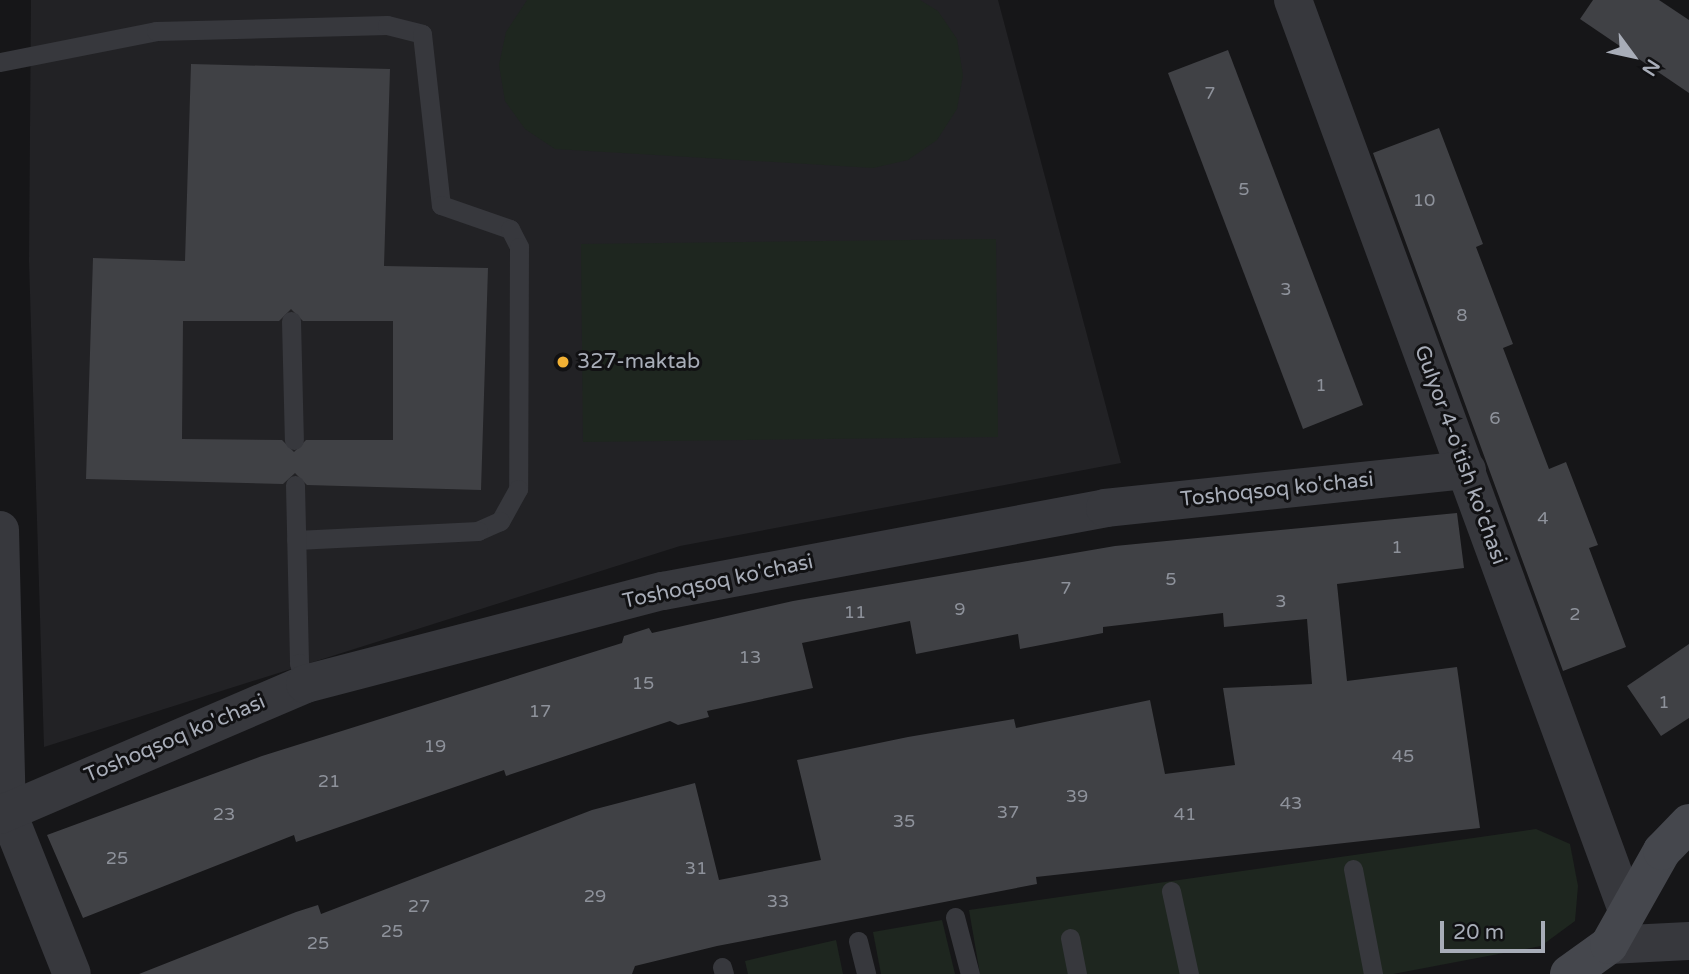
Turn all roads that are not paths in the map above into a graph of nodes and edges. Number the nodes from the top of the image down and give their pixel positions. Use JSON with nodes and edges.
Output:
{"nodes":[{"id":1,"x":1293,"y":0,"type":"edge"},
{"id":2,"x":0,"y":62,"type":"edge"},
{"id":3,"x":291,"y":321,"type":"dead end"},
{"id":4,"x":294,"y":440,"type":"dead end"},
{"id":5,"x":1467,"y":470,"type":"junction"},
{"id":6,"x":295,"y":485,"type":"dead end"},
{"id":7,"x":0,"y":530,"type":"edge"},
{"id":8,"x":296,"y":540,"type":"junction"},
{"id":9,"x":305,"y":684,"type":"junction"},
{"id":10,"x":3,"y":813,"type":"edge"},
{"id":11,"x":1689,"y":823,"type":"edge"},
{"id":12,"x":1353,"y":869,"type":"dead end"},
{"id":13,"x":1171,"y":891,"type":"dead end"},
{"id":14,"x":1627,"y":910,"type":"junction"},
{"id":15,"x":955,"y":917,"type":"dead end"},
{"id":16,"x":1070,"y":938,"type":"dead end"},
{"id":17,"x":858,"y":941,"type":"dead end"},
{"id":18,"x":1689,"y":941,"type":"edge"},
{"id":19,"x":1620,"y":959,"type":"edge"},
{"id":20,"x":72,"y":974,"type":"edge"},
{"id":21,"x":866,"y":974,"type":"edge"},
{"id":22,"x":970,"y":974,"type":"edge"},
{"id":23,"x":1077,"y":974,"type":"edge"},
{"id":24,"x":1189,"y":974,"type":"edge"},
{"id":25,"x":1373,"y":974,"type":"edge"},
{"id":26,"x":1569,"y":974,"type":"edge"}],
"edges":[{"from":1,"to":5,"type":"street","name":"Gulyor 4-o'tish ko'chasi"},
{"from":2,"to":8,"type":"lane"},
{"from":3,"to":4,"type":"lane"},
{"from":5,"to":9,"type":"street","name":"Toshoqsoq ko'chasi"},
{"from":5,"to":14,"type":"street","name":"Gulyor 4-o'tish ko'chasi"},
{"from":6,"to":8,"type":"lane"},
{"from":7,"to":10,"type":"street"},
{"from":8,"to":9,"type":"lane"},
{"from":9,"to":10,"type":"street","name":"Toshoqsoq ko'chasi"},
{"from":10,"to":20,"type":"street"},
{"from":11,"to":14,"type":"street"},
{"from":12,"to":25,"type":"lane"},
{"from":13,"to":24,"type":"lane"},
{"from":14,"to":19,"type":"street"},
{"from":15,"to":22,"type":"lane"},
{"from":16,"to":23,"type":"lane"},
{"from":17,"to":21,"type":"lane"},
{"from":18,"to":19,"type":"street"},
{"from":19,"to":26,"type":"street"}]}
